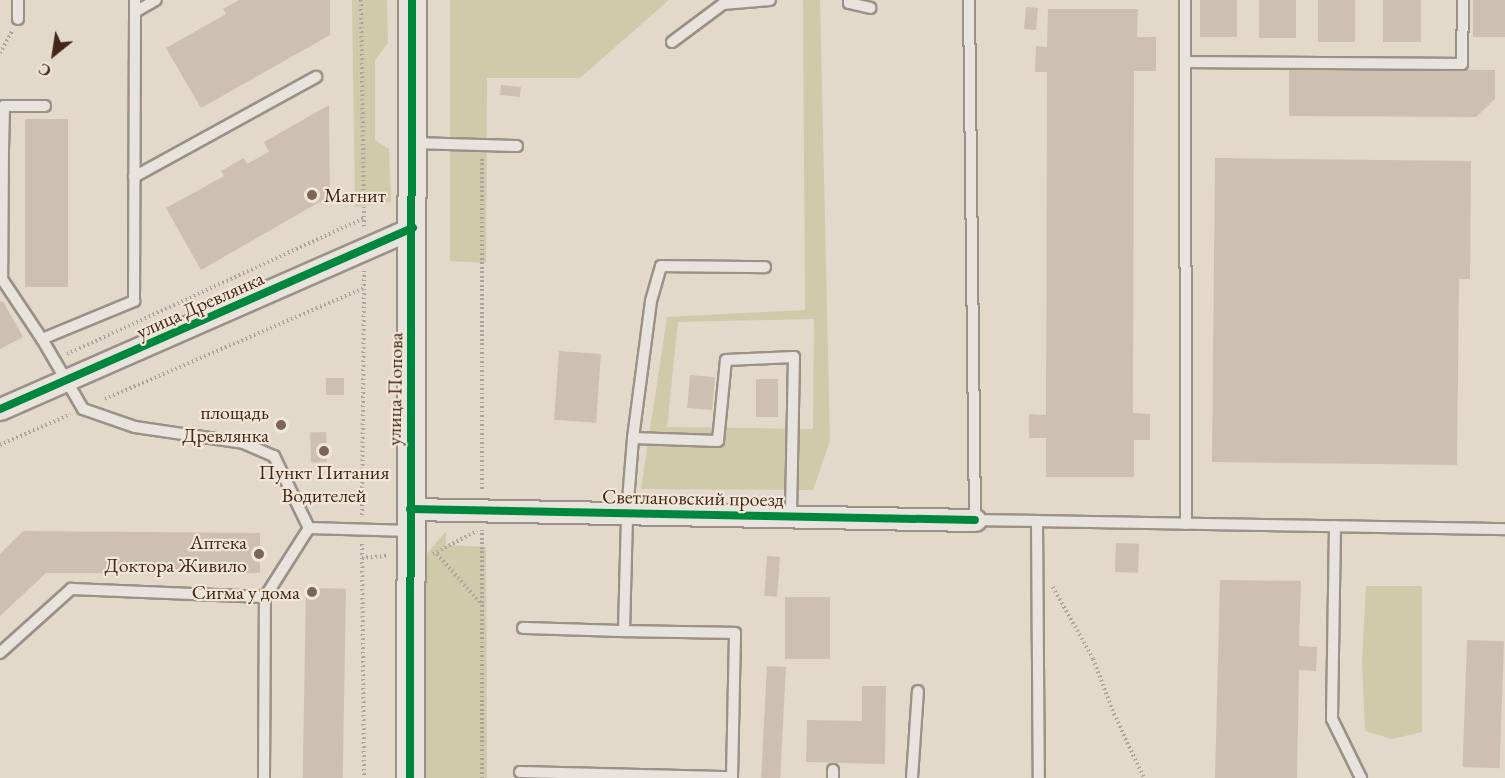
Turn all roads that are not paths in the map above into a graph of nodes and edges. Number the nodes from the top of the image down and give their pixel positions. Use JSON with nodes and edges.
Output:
{"nodes":[{"id":1,"x":18,"y":0,"type":"edge"},
{"id":2,"x":156,"y":0,"type":"edge"},
{"id":3,"x":412,"y":0,"type":"edge"},
{"id":4,"x":770,"y":0,"type":"edge"},
{"id":5,"x":849,"y":0,"type":"edge"},
{"id":6,"x":969,"y":0,"type":"edge"},
{"id":7,"x":1185,"y":0,"type":"edge"},
{"id":8,"x":1463,"y":0,"type":"edge"},
{"id":9,"x":135,"y":6,"type":"edge"},
{"id":10,"x":870,"y":8,"type":"dead end"},
{"id":11,"x":18,"y":19,"type":"road end"},
{"id":12,"x":672,"y":42,"type":"dead end"},
{"id":13,"x":1185,"y":62,"type":"junction"},
{"id":14,"x":316,"y":77,"type":"dead end"},
{"id":15,"x":45,"y":106,"type":"dead end"},
{"id":16,"x":413,"y":143,"type":"junction"},
{"id":17,"x":517,"y":146,"type":"dead end"},
{"id":18,"x":2,"y":151,"type":"edge"},
{"id":19,"x":134,"y":177,"type":"junction"},
{"id":20,"x":412,"y":228,"type":"junction"},
{"id":21,"x":765,"y":267,"type":"dead end"},
{"id":22,"x":1,"y":280,"type":"edge"},
{"id":23,"x":42,"y":339,"type":"junction"},
{"id":24,"x":68,"y":381,"type":"junction"},
{"id":25,"x":0,"y":410,"type":"edge"},
{"id":26,"x":633,"y":438,"type":"junction"},
{"id":27,"x":627,"y":513,"type":"junction"},
{"id":28,"x":791,"y":516,"type":"junction"},
{"id":29,"x":410,"y":520,"type":"junction"},
{"id":30,"x":975,"y":520,"type":"junction"},
{"id":31,"x":1037,"y":521,"type":"junction"},
{"id":32,"x":1186,"y":524,"type":"junction"},
{"id":33,"x":1335,"y":526,"type":"junction"},
{"id":34,"x":309,"y":528,"type":"junction"},
{"id":35,"x":1505,"y":529,"type":"edge"},
{"id":36,"x":264,"y":597,"type":"junction"},
{"id":37,"x":523,"y":628,"type":"dead end"},
{"id":38,"x":624,"y":631,"type":"junction"},
{"id":39,"x":0,"y":653,"type":"edge"},
{"id":40,"x":918,"y":691,"type":"dead end"},
{"id":41,"x":520,"y":772,"type":"dead end"},
{"id":42,"x":264,"y":778,"type":"edge"},
{"id":43,"x":410,"y":778,"type":"edge"},
{"id":44,"x":912,"y":778,"type":"edge"},
{"id":45,"x":1039,"y":778,"type":"edge"},
{"id":46,"x":1361,"y":778,"type":"edge"}],
"edges":[{"from":1,"to":11,"type":"lane"},
{"from":2,"to":9,"type":"lane"},
{"from":3,"to":16,"type":"street","name":"улица Попова"},
{"from":4,"to":12,"type":"lane"},
{"from":5,"to":10,"type":"lane"},
{"from":6,"to":30,"type":"lane"},
{"from":7,"to":13,"type":"lane"},
{"from":8,"to":13,"type":"lane"},
{"from":9,"to":19,"type":"lane"},
{"from":13,"to":32,"type":"lane"},
{"from":14,"to":19,"type":"lane"},
{"from":15,"to":18,"type":"lane"},
{"from":16,"to":17,"type":"lane"},
{"from":16,"to":20,"type":"street","name":"улица Попова"},
{"from":18,"to":22,"type":"lane"},
{"from":19,"to":23,"type":"lane"},
{"from":20,"to":24,"type":"street","name":"улица Древлянка"},
{"from":20,"to":29,"type":"street","name":"улица Попова"},
{"from":21,"to":26,"type":"lane"},
{"from":22,"to":23,"type":"lane"},
{"from":23,"to":24,"type":"lane"},
{"from":24,"to":25,"type":"street","name":"улица Древлянка"},
{"from":24,"to":34,"type":"lane"},
{"from":26,"to":27,"type":"lane"},
{"from":26,"to":28,"type":"lane"},
{"from":27,"to":28,"type":"street","name":"Светлановский проезд"},
{"from":27,"to":29,"type":"street","name":"Светлановский проезд"},
{"from":27,"to":38,"type":"lane"},
{"from":28,"to":30,"type":"street","name":"Светлановский проезд"},
{"from":29,"to":34,"type":"lane"},
{"from":29,"to":43,"type":"street","name":"улица Попова"},
{"from":30,"to":31,"type":"lane"},
{"from":31,"to":32,"type":"lane"},
{"from":31,"to":45,"type":"lane"},
{"from":32,"to":33,"type":"lane"},
{"from":33,"to":35,"type":"lane"},
{"from":33,"to":46,"type":"lane"},
{"from":34,"to":36,"type":"lane"},
{"from":36,"to":39,"type":"lane"},
{"from":36,"to":42,"type":"lane"},
{"from":37,"to":38,"type":"lane"},
{"from":38,"to":41,"type":"lane"},
{"from":40,"to":44,"type":"lane"}]}
